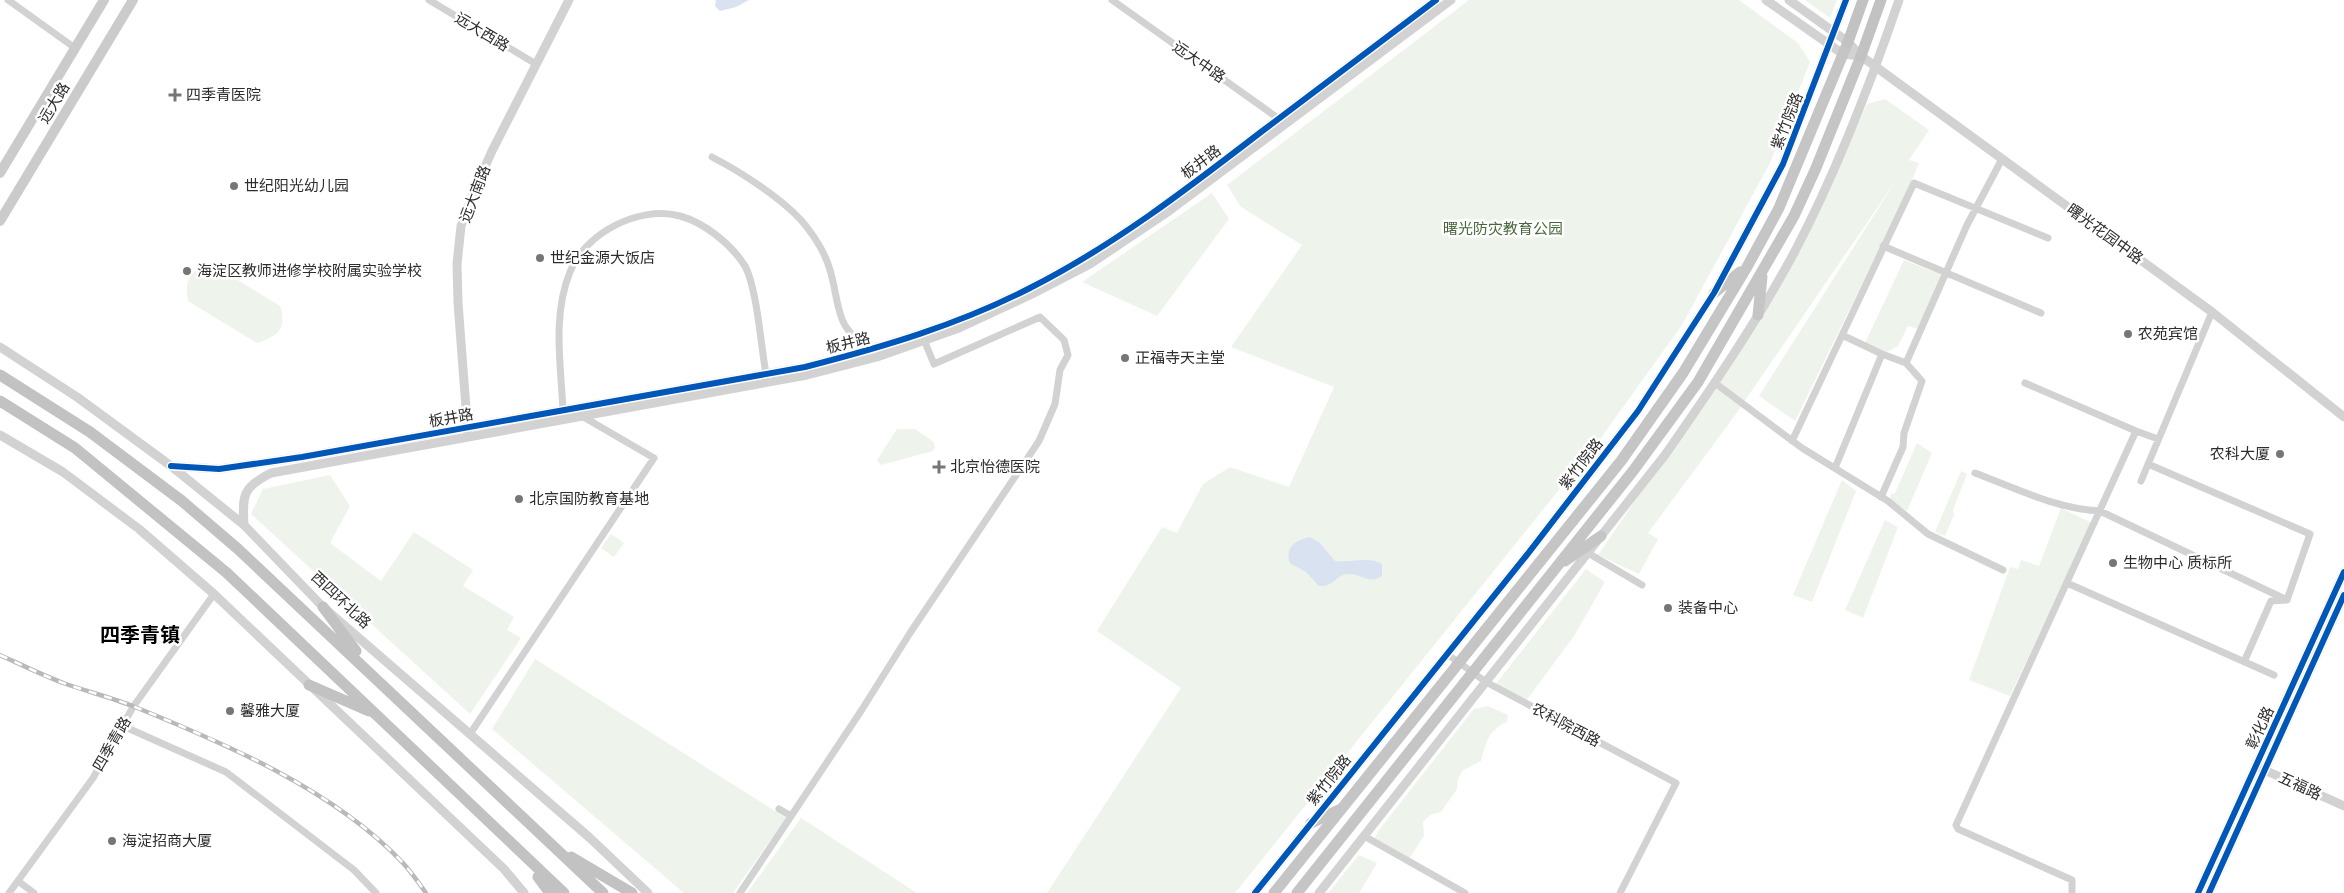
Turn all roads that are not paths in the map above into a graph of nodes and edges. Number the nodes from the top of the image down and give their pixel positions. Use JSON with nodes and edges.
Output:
{"nodes":[{"id":1,"x":8,"y":0,"type":"edge"},
{"id":2,"x":104,"y":0,"type":"edge"},
{"id":3,"x":134,"y":0,"type":"edge"},
{"id":4,"x":429,"y":0,"type":"edge"},
{"id":5,"x":569,"y":0,"type":"edge"},
{"id":6,"x":1112,"y":0,"type":"edge"},
{"id":7,"x":1436,"y":0,"type":"edge"},
{"id":8,"x":1451,"y":0,"type":"edge"},
{"id":9,"x":1766,"y":0,"type":"edge"},
{"id":10,"x":1789,"y":0,"type":"edge"},
{"id":11,"x":1846,"y":0,"type":"edge"},
{"id":12,"x":1863,"y":0,"type":"edge"},
{"id":13,"x":1881,"y":0,"type":"edge"},
{"id":14,"x":1900,"y":0,"type":"edge"},
{"id":15,"x":1835,"y":33,"type":"junction"},
{"id":16,"x":1848,"y":42,"type":"junction"},
{"id":17,"x":1830,"y":45,"type":"junction"},
{"id":18,"x":75,"y":48,"type":"junction"},
{"id":19,"x":1843,"y":54,"type":"junction"},
{"id":20,"x":1861,"y":56,"type":"junction"},
{"id":21,"x":536,"y":64,"type":"junction"},
{"id":22,"x":1876,"y":66,"type":"junction"},
{"id":23,"x":1282,"y":121,"type":"junction"},
{"id":24,"x":712,"y":157,"type":"dead end"},
{"id":25,"x":2002,"y":159,"type":"junction"},
{"id":26,"x":0,"y":173,"type":"edge"},
{"id":27,"x":1976,"y":208,"type":"junction"},
{"id":28,"x":0,"y":221,"type":"edge"},
{"id":29,"x":2048,"y":238,"type":"dead end"},
{"id":30,"x":1883,"y":246,"type":"junction"},
{"id":31,"x":1747,"y":267,"type":"junction"},
{"id":32,"x":1947,"y":273,"type":"junction"},
{"id":33,"x":1762,"y":274,"type":"junction"},
{"id":34,"x":1714,"y":293,"type":"junction"},
{"id":35,"x":2041,"y":312,"type":"dead end"},
{"id":36,"x":2212,"y":312,"type":"junction"},
{"id":37,"x":1758,"y":316,"type":"junction"},
{"id":38,"x":1842,"y":335,"type":"junction"},
{"id":39,"x":924,"y":340,"type":"junction"},
{"id":40,"x":0,"y":347,"type":"edge"},
{"id":41,"x":874,"y":349,"type":"junction"},
{"id":42,"x":1882,"y":354,"type":"junction"},
{"id":43,"x":1906,"y":363,"type":"junction"},
{"id":44,"x":766,"y":374,"type":"junction"},
{"id":45,"x":0,"y":375,"type":"edge"},
{"id":46,"x":1715,"y":383,"type":"junction"},
{"id":47,"x":2024,"y":383,"type":"dead end"},
{"id":48,"x":0,"y":400,"type":"edge"},
{"id":49,"x":568,"y":410,"type":"junction"},
{"id":50,"x":582,"y":416,"type":"junction"},
{"id":51,"x":2344,"y":417,"type":"edge"},
{"id":52,"x":2136,"y":431,"type":"junction"},
{"id":53,"x":468,"y":432,"type":"junction"},
{"id":54,"x":0,"y":435,"type":"edge"},
{"id":55,"x":2158,"y":439,"type":"junction"},
{"id":56,"x":1792,"y":440,"type":"junction"},
{"id":57,"x":2148,"y":464,"type":"junction"},
{"id":58,"x":172,"y":466,"type":"junction"},
{"id":59,"x":1834,"y":468,"type":"junction"},
{"id":60,"x":1974,"y":473,"type":"dead end"},
{"id":61,"x":2141,"y":481,"type":"dead end"},
{"id":62,"x":1881,"y":497,"type":"junction"},
{"id":63,"x":2100,"y":511,"type":"junction"},
{"id":64,"x":244,"y":525,"type":"junction"},
{"id":65,"x":1601,"y":536,"type":"junction"},
{"id":66,"x":1588,"y":553,"type":"junction"},
{"id":67,"x":1554,"y":569,"type":"junction"},
{"id":68,"x":2003,"y":570,"type":"dead end"},
{"id":69,"x":2344,"y":572,"type":"edge"},
{"id":70,"x":2067,"y":583,"type":"junction"},
{"id":71,"x":1642,"y":584,"type":"dead end"},
{"id":72,"x":214,"y":594,"type":"junction"},
{"id":73,"x":2344,"y":595,"type":"edge"},
{"id":74,"x":2287,"y":600,"type":"junction"},
{"id":75,"x":323,"y":607,"type":"junction"},
{"id":76,"x":1447,"y":654,"type":"junction"},
{"id":77,"x":1459,"y":662,"type":"junction"},
{"id":78,"x":2244,"y":662,"type":"junction"},
{"id":79,"x":1472,"y":672,"type":"junction"},
{"id":80,"x":373,"y":675,"type":"junction"},
{"id":81,"x":2274,"y":675,"type":"dead end"},
{"id":82,"x":1486,"y":682,"type":"junction"},
{"id":83,"x":309,"y":685,"type":"junction"},
{"id":84,"x":377,"y":715,"type":"junction"},
{"id":85,"x":123,"y":726,"type":"junction"},
{"id":86,"x":470,"y":734,"type":"junction"},
{"id":87,"x":2261,"y":768,"type":"junction"},
{"id":88,"x":2344,"y":806,"type":"edge"},
{"id":89,"x":1343,"y":808,"type":"junction"},
{"id":90,"x":779,"y":809,"type":"dead end"},
{"id":91,"x":791,"y":816,"type":"junction"},
{"id":92,"x":1311,"y":823,"type":"junction"},
{"id":93,"x":1364,"y":836,"type":"junction"},
{"id":94,"x":552,"y":845,"type":"junction"},
{"id":95,"x":524,"y":857,"type":"junction"},
{"id":96,"x":18,"y":881,"type":"junction"},
{"id":97,"x":9,"y":893,"type":"edge"},
{"id":98,"x":34,"y":893,"type":"edge"},
{"id":99,"x":376,"y":893,"type":"edge"},
{"id":100,"x":524,"y":893,"type":"edge"},
{"id":101,"x":550,"y":893,"type":"edge"},
{"id":102,"x":564,"y":893,"type":"edge"},
{"id":103,"x":603,"y":893,"type":"edge"},
{"id":104,"x":632,"y":893,"type":"edge"},
{"id":105,"x":648,"y":893,"type":"edge"},
{"id":106,"x":740,"y":893,"type":"edge"},
{"id":107,"x":1255,"y":893,"type":"edge"},
{"id":108,"x":1274,"y":893,"type":"edge"},
{"id":109,"x":1297,"y":893,"type":"edge"},
{"id":110,"x":1319,"y":893,"type":"edge"},
{"id":111,"x":1465,"y":893,"type":"edge"},
{"id":112,"x":1620,"y":893,"type":"edge"},
{"id":113,"x":2072,"y":893,"type":"edge"},
{"id":114,"x":2198,"y":893,"type":"edge"},
{"id":115,"x":2209,"y":893,"type":"edge"}],
"edges":[{"from":1,"to":18,"type":"street"},
{"from":2,"to":18,"type":"main road","name":"远大路"},
{"from":3,"to":28,"type":"main road","name":"远大路"},
{"from":4,"to":21,"type":"street","name":"远大西路"},
{"from":5,"to":21,"type":"street","name":"远大南路"},
{"from":6,"to":23,"type":"street","name":"远大中路"},
{"from":7,"to":23,"type":"street","name":"板井路"},
{"from":8,"to":23,"type":"street"},
{"from":9,"to":17,"type":"street"},
{"from":10,"to":15,"type":"street"},
{"from":11,"to":15,"type":"street","name":"紫竹院路"},
{"from":12,"to":16,"type":"highway","name":"紫竹院路"},
{"from":13,"to":20,"type":"highway"},
{"from":14,"to":22,"type":"street"},
{"from":15,"to":16,"type":"street"},
{"from":15,"to":17,"type":"street","name":"紫竹院路"},
{"from":16,"to":19,"type":"main road","name":"紫竹院路"},
{"from":16,"to":20,"type":"street"},
{"from":17,"to":19,"type":"street"},
{"from":17,"to":34,"type":"street","name":"紫竹院路"},
{"from":18,"to":26,"type":"main road","name":"远大路"},
{"from":19,"to":20,"type":"street"},
{"from":19,"to":31,"type":"main road","name":"紫竹院路"},
{"from":20,"to":22,"type":"street","name":"曙光花园中路"},
{"from":20,"to":33,"type":"main road"},
{"from":21,"to":53,"type":"street","name":"远大南路"},
{"from":22,"to":25,"type":"street","name":"曙光花园中路"},
{"from":22,"to":37,"type":"street"},
{"from":23,"to":39,"type":"street"},
{"from":23,"to":41,"type":"street","name":"板井路"},
{"from":24,"to":41,"type":"street"},
{"from":25,"to":27,"type":"street"},
{"from":25,"to":36,"type":"street","name":"曙光花园中路"},
{"from":27,"to":29,"type":"street"},
{"from":27,"to":30,"type":"street"},
{"from":27,"to":32,"type":"street"},
{"from":30,"to":32,"type":"street"},
{"from":30,"to":38,"type":"street"},
{"from":31,"to":34,"type":"main road"},
{"from":31,"to":77,"type":"main road","name":"紫竹院路"},
{"from":32,"to":35,"type":"street"},
{"from":32,"to":43,"type":"street"},
{"from":33,"to":37,"type":"main road"},
{"from":33,"to":67,"type":"main road"},
{"from":34,"to":76,"type":"street","name":"紫竹院路"},
{"from":36,"to":51,"type":"street","name":"曙光花园中路"},
{"from":36,"to":55,"type":"street"},
{"from":37,"to":46,"type":"street"},
{"from":38,"to":42,"type":"street"},
{"from":38,"to":56,"type":"street"},
{"from":39,"to":50,"type":"street"},
{"from":39,"to":91,"type":"street"},
{"from":40,"to":58,"type":"street","name":"西四环北路"},
{"from":41,"to":44,"type":"street","name":"板井路"},
{"from":42,"to":43,"type":"street"},
{"from":42,"to":59,"type":"street"},
{"from":43,"to":62,"type":"street"},
{"from":44,"to":49,"type":"street","name":"板井路"},
{"from":44,"to":49,"type":"street"},
{"from":45,"to":80,"type":"highway"},
{"from":46,"to":56,"type":"street"},
{"from":46,"to":65,"type":"street"},
{"from":47,"to":52,"type":"street"},
{"from":48,"to":84,"type":"highway"},
{"from":49,"to":50,"type":"street"},
{"from":49,"to":53,"type":"street","name":"板井路"},
{"from":50,"to":53,"type":"street"},
{"from":50,"to":86,"type":"street"},
{"from":52,"to":55,"type":"street"},
{"from":52,"to":63,"type":"street"},
{"from":53,"to":58,"type":"street","name":"板井路"},
{"from":53,"to":64,"type":"street"},
{"from":54,"to":72,"type":"street"},
{"from":55,"to":57,"type":"street"},
{"from":56,"to":59,"type":"street"},
{"from":57,"to":61,"type":"street"},
{"from":57,"to":74,"type":"street"},
{"from":58,"to":64,"type":"street","name":"西四环北路"},
{"from":59,"to":62,"type":"street"},
{"from":60,"to":63,"type":"street"},
{"from":62,"to":68,"type":"street"},
{"from":63,"to":70,"type":"street"},
{"from":63,"to":74,"type":"street"},
{"from":64,"to":75,"type":"street","name":"西四环北路"},
{"from":65,"to":66,"type":"street"},
{"from":65,"to":67,"type":"main road"},
{"from":66,"to":71,"type":"street"},
{"from":66,"to":82,"type":"street"},
{"from":67,"to":79,"type":"main road"},
{"from":69,"to":87,"type":"street","name":"彰化路"},
{"from":70,"to":78,"type":"street"},
{"from":70,"to":113,"type":"street"},
{"from":72,"to":83,"type":"street"},
{"from":72,"to":85,"type":"street","name":"四季青路"},
{"from":73,"to":87,"type":"street","name":"彰化路"},
{"from":74,"to":78,"type":"street"},
{"from":75,"to":80,"type":"highway"},
{"from":75,"to":86,"type":"street","name":"西四环北路"},
{"from":76,"to":77,"type":"street","name":"农科院西路"},
{"from":76,"to":92,"type":"street","name":"紫竹院路"},
{"from":77,"to":79,"type":"street","name":"农科院西路"},
{"from":77,"to":89,"type":"main road","name":"紫竹院路"},
{"from":78,"to":81,"type":"street"},
{"from":79,"to":82,"type":"street","name":"农科院西路"},
{"from":79,"to":109,"type":"main road"},
{"from":80,"to":94,"type":"highway"},
{"from":82,"to":93,"type":"street"},
{"from":82,"to":112,"type":"street","name":"农科院西路"},
{"from":83,"to":84,"type":"highway"},
{"from":83,"to":100,"type":"street"},
{"from":84,"to":95,"type":"highway"},
{"from":85,"to":96,"type":"street","name":"四季青路"},
{"from":85,"to":99,"type":"street"},
{"from":86,"to":105,"type":"street","name":"西四环北路"},
{"from":87,"to":88,"type":"street","name":"五福路"},
{"from":87,"to":114,"type":"street","name":"彰化路"},
{"from":87,"to":115,"type":"street","name":"彰化路"},
{"from":89,"to":92,"type":"main road"},
{"from":89,"to":108,"type":"main road","name":"紫竹院路"},
{"from":90,"to":91,"type":"street"},
{"from":91,"to":106,"type":"street"},
{"from":92,"to":107,"type":"street","name":"紫竹院路"},
{"from":93,"to":110,"type":"street"},
{"from":93,"to":111,"type":"street"},
{"from":94,"to":103,"type":"highway"},
{"from":94,"to":104,"type":"highway"},
{"from":95,"to":101,"type":"highway"},
{"from":95,"to":102,"type":"highway"},
{"from":96,"to":97,"type":"street","name":"四季青路"},
{"from":96,"to":98,"type":"street"}]}
